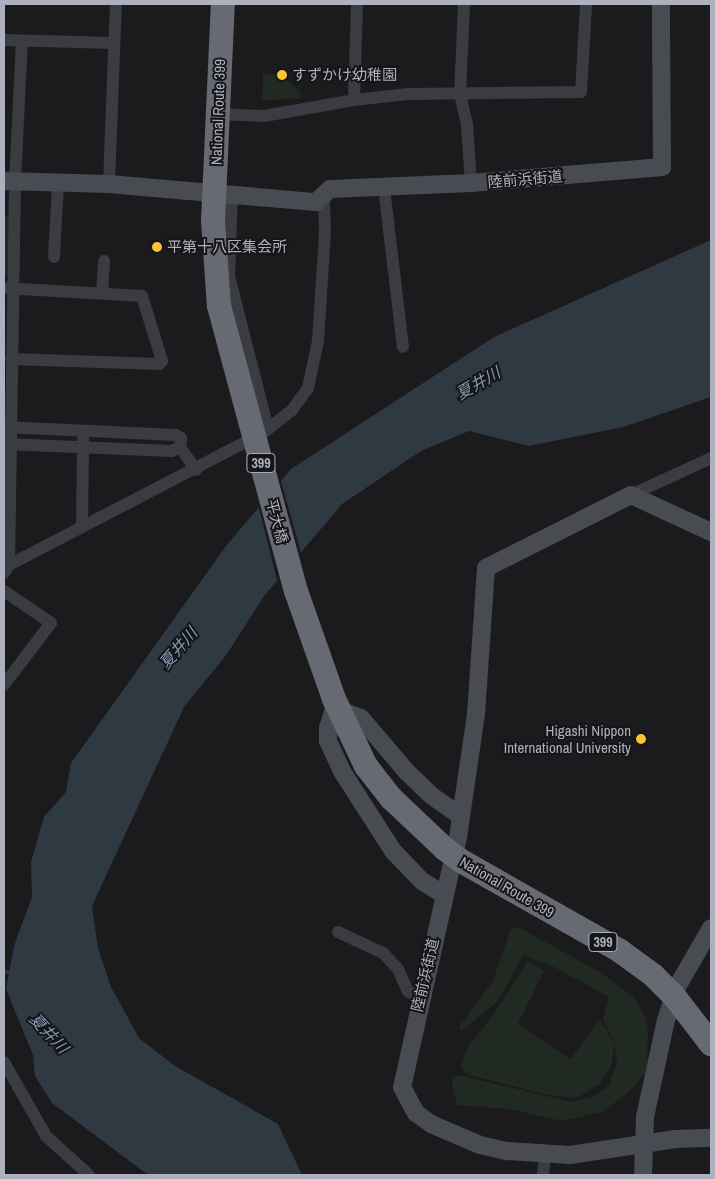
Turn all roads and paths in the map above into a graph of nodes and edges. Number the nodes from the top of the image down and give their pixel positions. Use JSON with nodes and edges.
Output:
{"nodes":[{"id":1,"x":116,"y":4,"type":"edge"},
{"id":2,"x":223,"y":4,"type":"edge"},
{"id":3,"x":358,"y":4,"type":"edge"},
{"id":4,"x":464,"y":4,"type":"edge"},
{"id":5,"x":586,"y":4,"type":"edge"},
{"id":6,"x":660,"y":4,"type":"edge"},
{"id":7,"x":4,"y":40,"type":"edge"},
{"id":8,"x":22,"y":41,"type":"junction"},
{"id":9,"x":114,"y":42,"type":"junction"},
{"id":10,"x":460,"y":94,"type":"junction"},
{"id":11,"x":354,"y":100,"type":"junction"},
{"id":12,"x":218,"y":114,"type":"junction"},
{"id":13,"x":9,"y":182,"type":"edge"},
{"id":14,"x":58,"y":183,"type":"junction"},
{"id":15,"x":471,"y":183,"type":"junction"},
{"id":16,"x":109,"y":184,"type":"junction"},
{"id":17,"x":384,"y":188,"type":"junction"},
{"id":18,"x":223,"y":194,"type":"junction"},
{"id":19,"x":324,"y":197,"type":"junction"},
{"id":20,"x":213,"y":221,"type":"joint"},
{"id":21,"x":54,"y":257,"type":"dead end"},
{"id":22,"x":104,"y":261,"type":"dead end"},
{"id":23,"x":8,"y":288,"type":"edge"},
{"id":24,"x":102,"y":292,"type":"junction"},
{"id":25,"x":403,"y":347,"type":"dead end"},
{"id":26,"x":11,"y":358,"type":"junction"},
{"id":27,"x":7,"y":427,"type":"edge"},
{"id":28,"x":84,"y":429,"type":"junction"},
{"id":29,"x":268,"y":429,"type":"junction"},
{"id":30,"x":7,"y":444,"type":"edge"},
{"id":31,"x":180,"y":447,"type":"junction"},
{"id":32,"x":83,"y":448,"type":"junction"},
{"id":33,"x":711,"y":458,"type":"edge"},
{"id":34,"x":196,"y":470,"type":"junction"},
{"id":35,"x":631,"y":496,"type":"junction"},
{"id":36,"x":82,"y":527,"type":"junction"},
{"id":37,"x":711,"y":532,"type":"edge"},
{"id":38,"x":6,"y":569,"type":"edge"},
{"id":39,"x":4,"y":591,"type":"edge"},
{"id":40,"x":4,"y":685,"type":"edge"},
{"id":41,"x":336,"y":704,"type":"junction"},
{"id":42,"x":461,"y":816,"type":"junction"},
{"id":43,"x":444,"y":895,"type":"junction"},
{"id":44,"x":711,"y":928,"type":"edge"},
{"id":45,"x":338,"y":932,"type":"dead end"},
{"id":46,"x":674,"y":996,"type":"junction"},
{"id":47,"x":420,"y":998,"type":"junction"},
{"id":48,"x":711,"y":1044,"type":"edge"},
{"id":49,"x":4,"y":1062,"type":"edge"},
{"id":50,"x":711,"y":1138,"type":"edge"},
{"id":51,"x":642,"y":1143,"type":"junction"},
{"id":52,"x":544,"y":1154,"type":"junction"},
{"id":53,"x":89,"y":1175,"type":"edge"},
{"id":54,"x":543,"y":1175,"type":"edge"},
{"id":55,"x":643,"y":1175,"type":"edge"}],
"edges":[{"from":1,"to":9,"type":"street"},
{"from":2,"to":12,"type":"highway","name":"National Route 399","number":"399"},
{"from":3,"to":11,"type":"street"},
{"from":4,"to":10,"type":"street"},
{"from":5,"to":10,"type":"street"},
{"from":6,"to":15,"type":"street","name":"陸前浜街道"},
{"from":7,"to":8,"type":"street"},
{"from":8,"to":9,"type":"street"},
{"from":8,"to":13,"type":"street"},
{"from":9,"to":16,"type":"street"},
{"from":10,"to":11,"type":"street"},
{"from":10,"to":15,"type":"street"},
{"from":11,"to":12,"type":"street"},
{"from":12,"to":18,"type":"highway","name":"National Route 399","number":"399"},
{"from":13,"to":14,"type":"street"},
{"from":13,"to":23,"type":"street"},
{"from":14,"to":16,"type":"street"},
{"from":14,"to":21,"type":"street"},
{"from":15,"to":17,"type":"street","name":"陸前浜街道"},
{"from":16,"to":18,"type":"street"},
{"from":17,"to":19,"type":"street","name":"陸前浜街道"},
{"from":17,"to":25,"type":"street"},
{"from":18,"to":19,"type":"street"},
{"from":18,"to":20,"type":"highway","name":"National Route 399","number":"399"},
{"from":18,"to":29,"type":"street"},
{"from":19,"to":29,"type":"street"},
{"from":20,"to":41,"type":"highway","name":"平大橋","number":"399","bridge":true},
{"from":22,"to":24,"type":"street"},
{"from":23,"to":24,"type":"street"},
{"from":23,"to":26,"type":"street"},
{"from":24,"to":26,"type":"street"},
{"from":26,"to":27,"type":"street"},
{"from":27,"to":28,"type":"street"},
{"from":27,"to":30,"type":"street"},
{"from":28,"to":31,"type":"street"},
{"from":28,"to":32,"type":"street"},
{"from":29,"to":34,"type":"street"},
{"from":30,"to":32,"type":"street"},
{"from":30,"to":38,"type":"street"},
{"from":31,"to":32,"type":"street"},
{"from":31,"to":34,"type":"street"},
{"from":32,"to":36,"type":"street"},
{"from":33,"to":35,"type":"street"},
{"from":34,"to":36,"type":"street"},
{"from":35,"to":37,"type":"street"},
{"from":35,"to":42,"type":"street","name":"陸前浜街道"},
{"from":36,"to":38,"type":"street"},
{"from":39,"to":40,"type":"street"},
{"from":41,"to":42,"type":"street"},
{"from":41,"to":43,"type":"street"},
{"from":41,"to":46,"type":"highway","name":"National Route 399","number":"399"},
{"from":42,"to":43,"type":"street","name":"陸前浜街道"},
{"from":43,"to":47,"type":"street","name":"陸前浜街道"},
{"from":44,"to":46,"type":"street"},
{"from":45,"to":47,"type":"street"},
{"from":46,"to":48,"type":"highway","name":"National Route 399","number":"399"},
{"from":46,"to":51,"type":"street"},
{"from":47,"to":52,"type":"street","name":"陸前浜街道"},
{"from":49,"to":53,"type":"street"},
{"from":50,"to":51,"type":"street","name":"陸前浜街道"},
{"from":51,"to":52,"type":"street","name":"陸前浜街道"},
{"from":51,"to":55,"type":"street"},
{"from":52,"to":54,"type":"street"}]}
